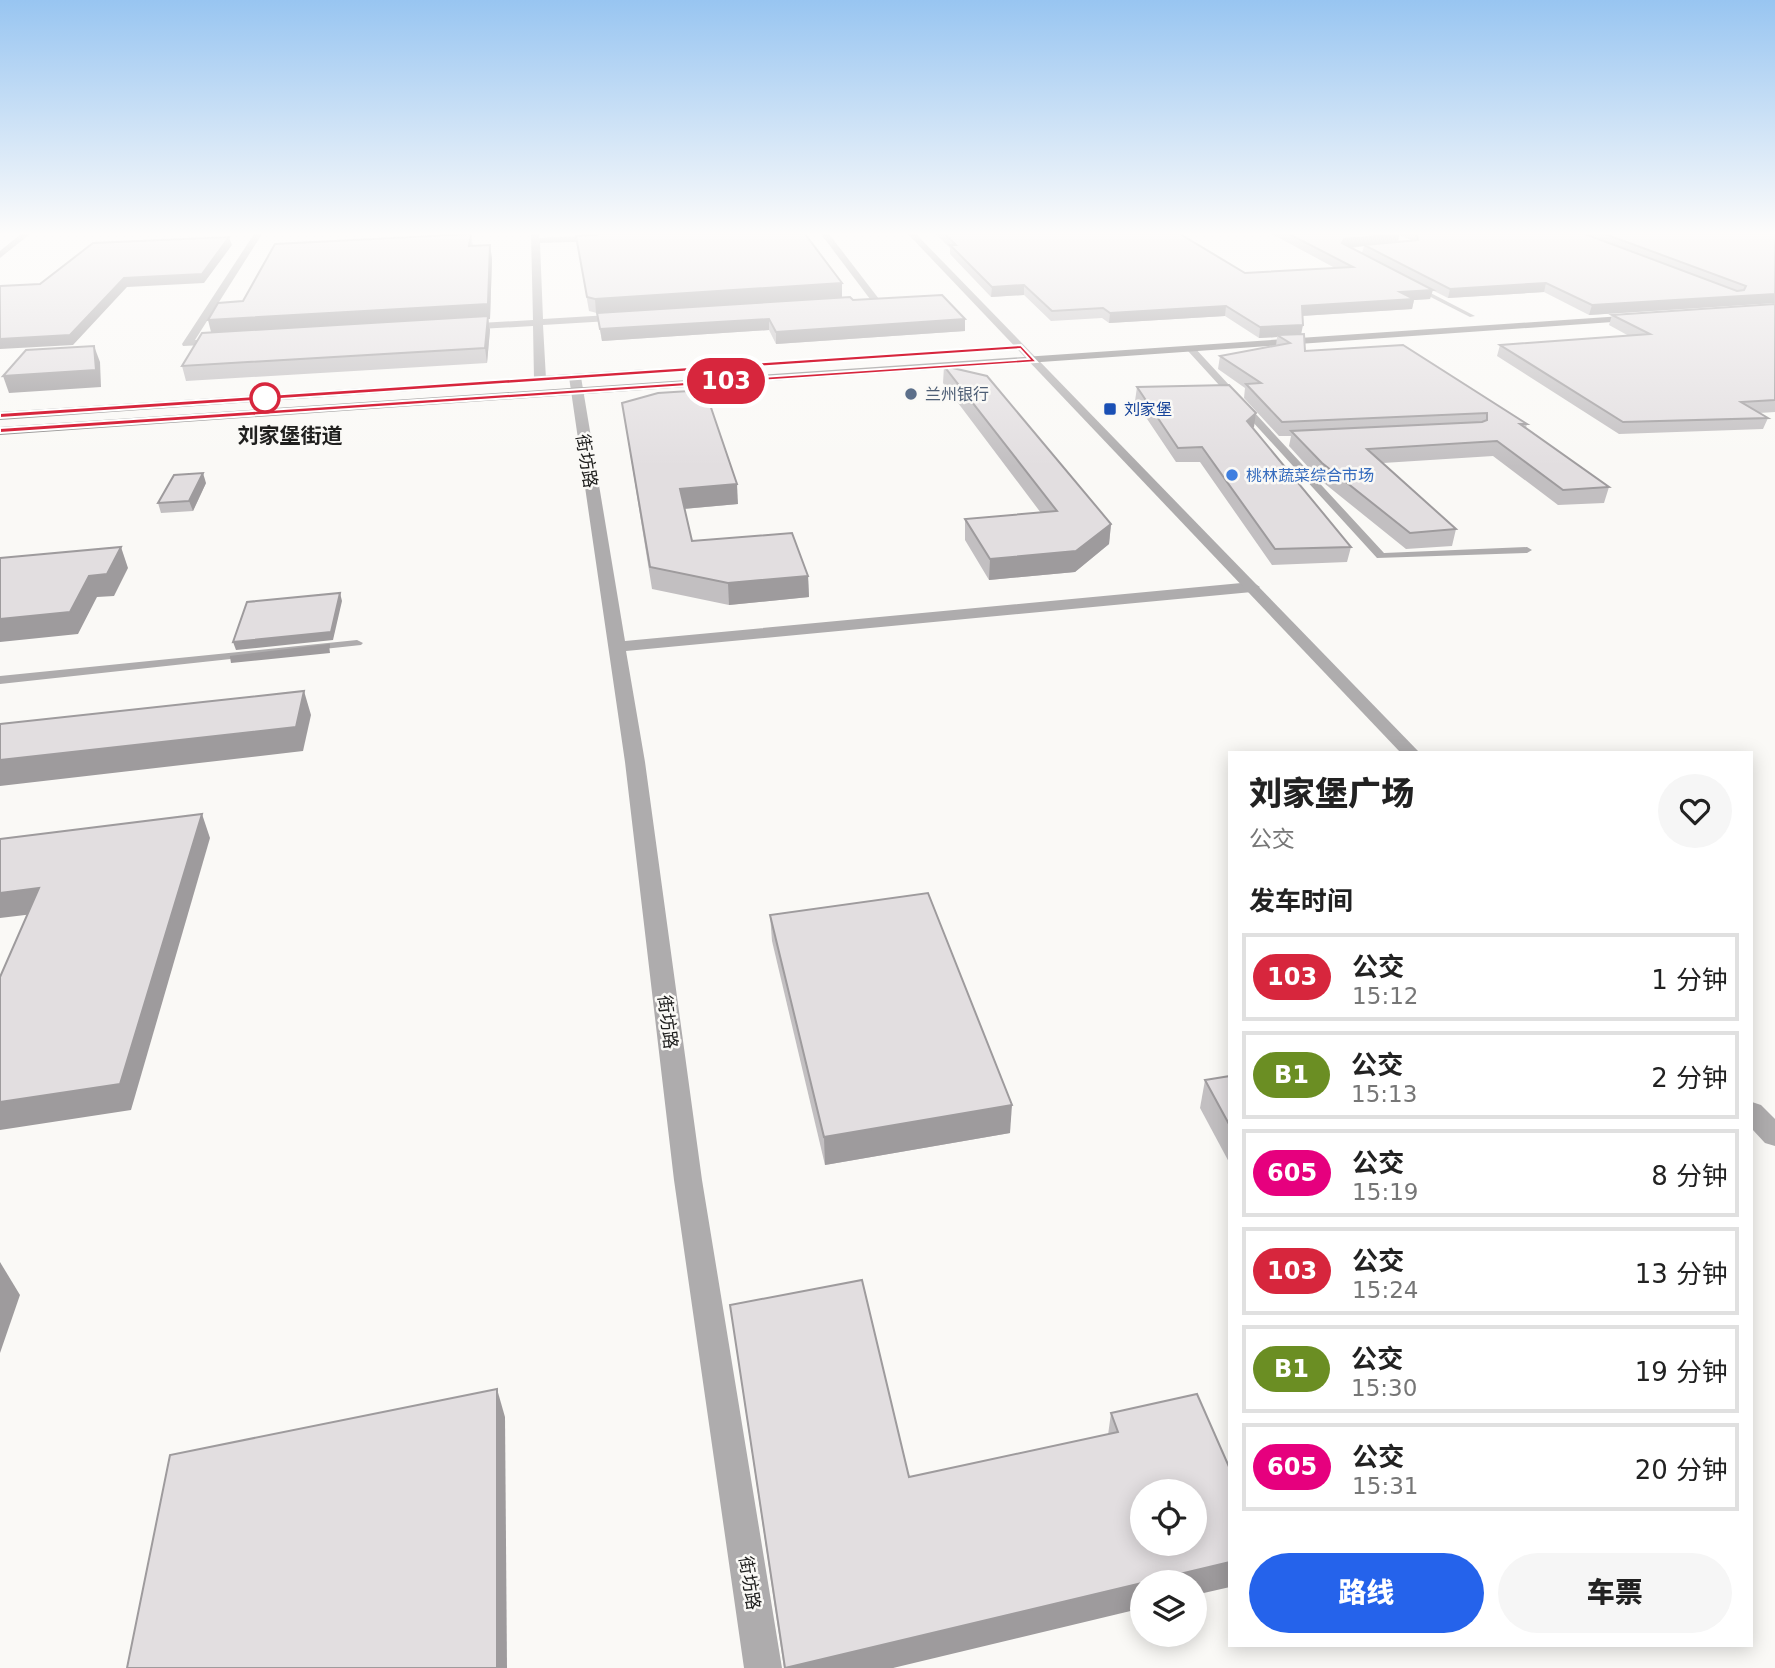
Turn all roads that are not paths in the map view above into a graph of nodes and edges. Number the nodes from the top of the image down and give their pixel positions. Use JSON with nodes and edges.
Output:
{"nodes":[{"id":1,"x":208,"y":312,"type":"edge"},
{"id":2,"x":538,"y":312,"type":"edge"},
{"id":3,"x":987,"y":312,"type":"edge"},
{"id":4,"x":1464,"y":312,"type":"edge"},
{"id":5,"x":1486,"y":315,"type":"dead end"},
{"id":6,"x":633,"y":316,"type":"edge"},
{"id":7,"x":1472,"y":316,"type":"junction"},
{"id":8,"x":1444,"y":317,"type":"dead end"},
{"id":9,"x":1650,"y":317,"type":"edge"},
{"id":10,"x":538,"y":322,"type":"junction"},
{"id":11,"x":444,"y":328,"type":"edge"},
{"id":12,"x":241,"y":340,"type":"edge"},
{"id":13,"x":1021,"y":347,"type":"junction"},
{"id":14,"x":1007,"y":348,"type":"dead end"},
{"id":15,"x":1191,"y":349,"type":"junction"},
{"id":16,"x":1035,"y":353,"type":"junction"},
{"id":17,"x":658,"y":371,"type":"dead end"},
{"id":18,"x":534,"y":380,"type":"joint"},
{"id":19,"x":502,"y":382,"type":"dead end"},
{"id":20,"x":576,"y":384,"type":"junction"},
{"id":21,"x":0,"y":416,"type":"edge"},
{"id":22,"x":0,"y":431,"type":"edge"},
{"id":23,"x":1275,"y":442,"type":"junction"},
{"id":24,"x":1288,"y":442,"type":"edge"},
{"id":25,"x":1527,"y":550,"type":"dead end"},
{"id":26,"x":1252,"y":587,"type":"junction"},
{"id":27,"x":357,"y":643,"type":"dead end"},
{"id":28,"x":616,"y":647,"type":"junction"},
{"id":29,"x":0,"y":680,"type":"edge"},
{"id":30,"x":1409,"y":751,"type":"edge"},
{"id":31,"x":1753,"y":1113,"type":"edge"},
{"id":32,"x":1775,"y":1136,"type":"edge"},
{"id":33,"x":763,"y":1668,"type":"edge"}],
"edges":[{"from":1,"to":12,"type":"street"},
{"from":2,"to":10,"type":"street"},
{"from":3,"to":13,"type":"street"},
{"from":4,"to":7,"type":"lane"},
{"from":5,"to":7,"type":"main road"},
{"from":6,"to":10,"type":"street"},
{"from":7,"to":8,"type":"main road"},
{"from":9,"to":15,"type":"main road"},
{"from":10,"to":11,"type":"street"},
{"from":10,"to":18,"type":"street"},
{"from":13,"to":14,"type":"main road"},
{"from":13,"to":16,"type":"street"},
{"from":15,"to":16,"type":"main road"},
{"from":15,"to":23,"type":"lane"},
{"from":16,"to":20,"type":"main road"},
{"from":16,"to":26,"type":"street"},
{"from":17,"to":20,"type":"main road"},
{"from":18,"to":20,"type":"main road"},
{"from":19,"to":21,"type":"main road"},
{"from":20,"to":22,"type":"main road"},
{"from":20,"to":28,"type":"street","name":"街坊路"},
{"from":23,"to":24,"type":"lane"},
{"from":23,"to":25,"type":"lane"},
{"from":26,"to":28,"type":"street"},
{"from":26,"to":30,"type":"street"},
{"from":27,"to":29,"type":"lane"},
{"from":28,"to":33,"type":"street","name":"街坊路"},
{"from":31,"to":32,"type":"street"}]}
